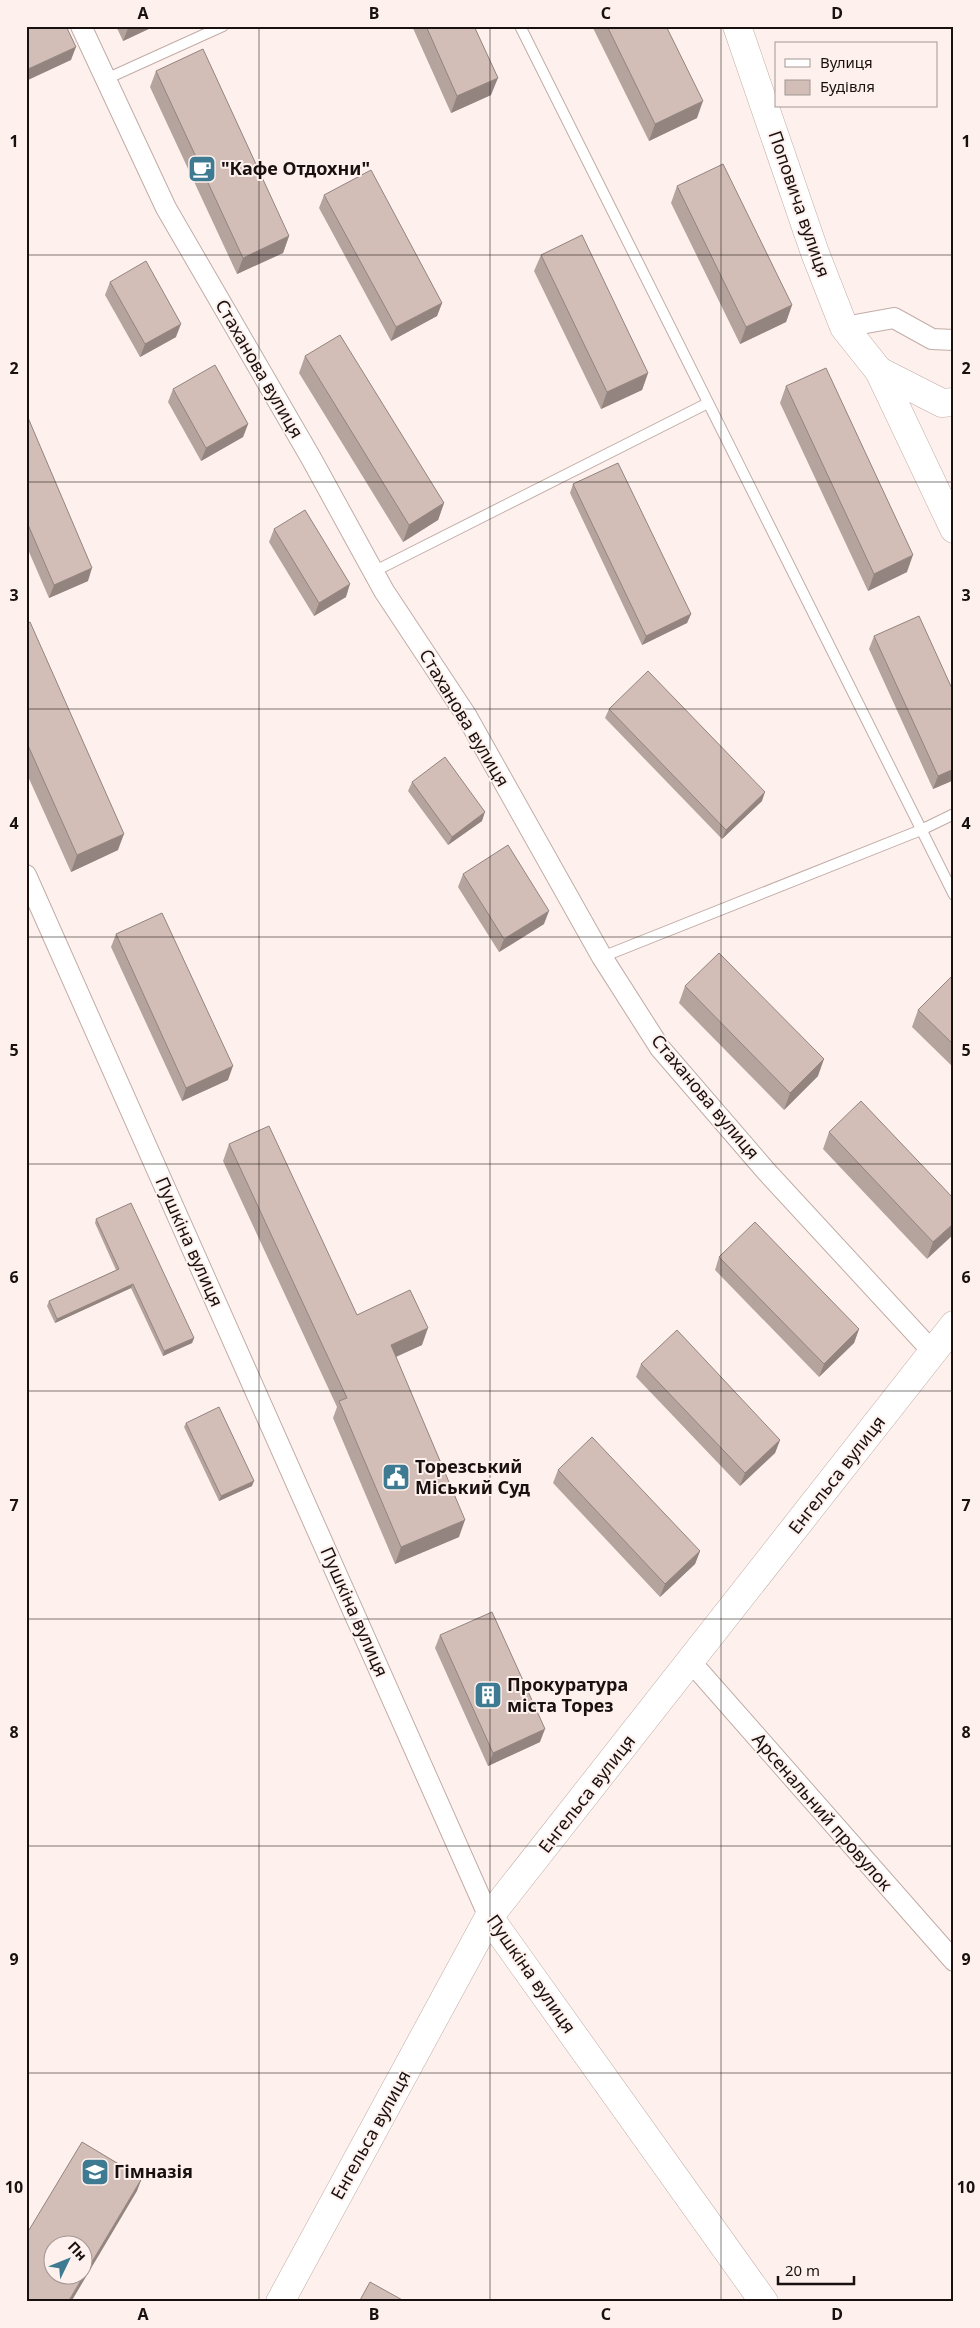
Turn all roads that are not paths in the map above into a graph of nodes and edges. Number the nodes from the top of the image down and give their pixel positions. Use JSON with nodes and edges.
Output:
{"nodes":[{"id":1,"x":81,"y":26,"type":"edge"},
{"id":2,"x":223,"y":26,"type":"edge"},
{"id":3,"x":520,"y":26,"type":"edge"},
{"id":4,"x":737,"y":26,"type":"edge"},
{"id":5,"x":106,"y":79,"type":"junction"},
{"id":6,"x":844,"y":327,"type":"junction"},
{"id":7,"x":954,"y":340,"type":"edge"},
{"id":8,"x":879,"y":372,"type":"junction"},
{"id":9,"x":954,"y":402,"type":"edge"},
{"id":10,"x":708,"y":403,"type":"junction"},
{"id":11,"x":954,"y":529,"type":"edge"},
{"id":12,"x":374,"y":572,"type":"junction"},
{"id":13,"x":954,"y":814,"type":"edge"},
{"id":14,"x":921,"y":830,"type":"junction"},
{"id":15,"x":26,"y":875,"type":"edge"},
{"id":16,"x":954,"y":895,"type":"edge"},
{"id":17,"x":602,"y":958,"type":"junction"},
{"id":18,"x":954,"y":1325,"type":"edge"},
{"id":19,"x":933,"y":1352,"type":"junction"},
{"id":20,"x":691,"y":1662,"type":"junction"},
{"id":21,"x":489,"y":1917,"type":"junction"},
{"id":22,"x":954,"y":1961,"type":"edge"},
{"id":23,"x":280,"y":2302,"type":"edge"},
{"id":24,"x":764,"y":2302,"type":"edge"}],
"edges":[{"from":1,"to":5,"type":"street","name":"Стаханова вулиця"},
{"from":2,"to":5,"type":"lane"},
{"from":3,"to":10,"type":"lane"},
{"from":4,"to":6,"type":"street","name":"Поповича вулиця"},
{"from":5,"to":12,"type":"street","name":"Стаханова вулиця"},
{"from":6,"to":7,"type":"street"},
{"from":6,"to":8,"type":"street","name":"Поповича вулиця"},
{"from":8,"to":9,"type":"street"},
{"from":8,"to":11,"type":"street"},
{"from":10,"to":12,"type":"lane"},
{"from":10,"to":14,"type":"lane"},
{"from":12,"to":17,"type":"street","name":"Стаханова вулиця"},
{"from":13,"to":14,"type":"lane"},
{"from":14,"to":16,"type":"lane"},
{"from":14,"to":17,"type":"lane"},
{"from":15,"to":21,"type":"street","name":"Пушкіна вулиця"},
{"from":17,"to":19,"type":"street","name":"Стаханова вулиця"},
{"from":18,"to":19,"type":"street","name":"Енгельса вулиця"},
{"from":19,"to":20,"type":"street","name":"Енгельса вулиця"},
{"from":20,"to":21,"type":"street","name":"Енгельса вулиця"},
{"from":20,"to":22,"type":"street","name":"Арсенальний провулок"},
{"from":21,"to":23,"type":"street","name":"Енгельса вулиця"},
{"from":21,"to":24,"type":"street","name":"Пушкіна вулиця"}]}
